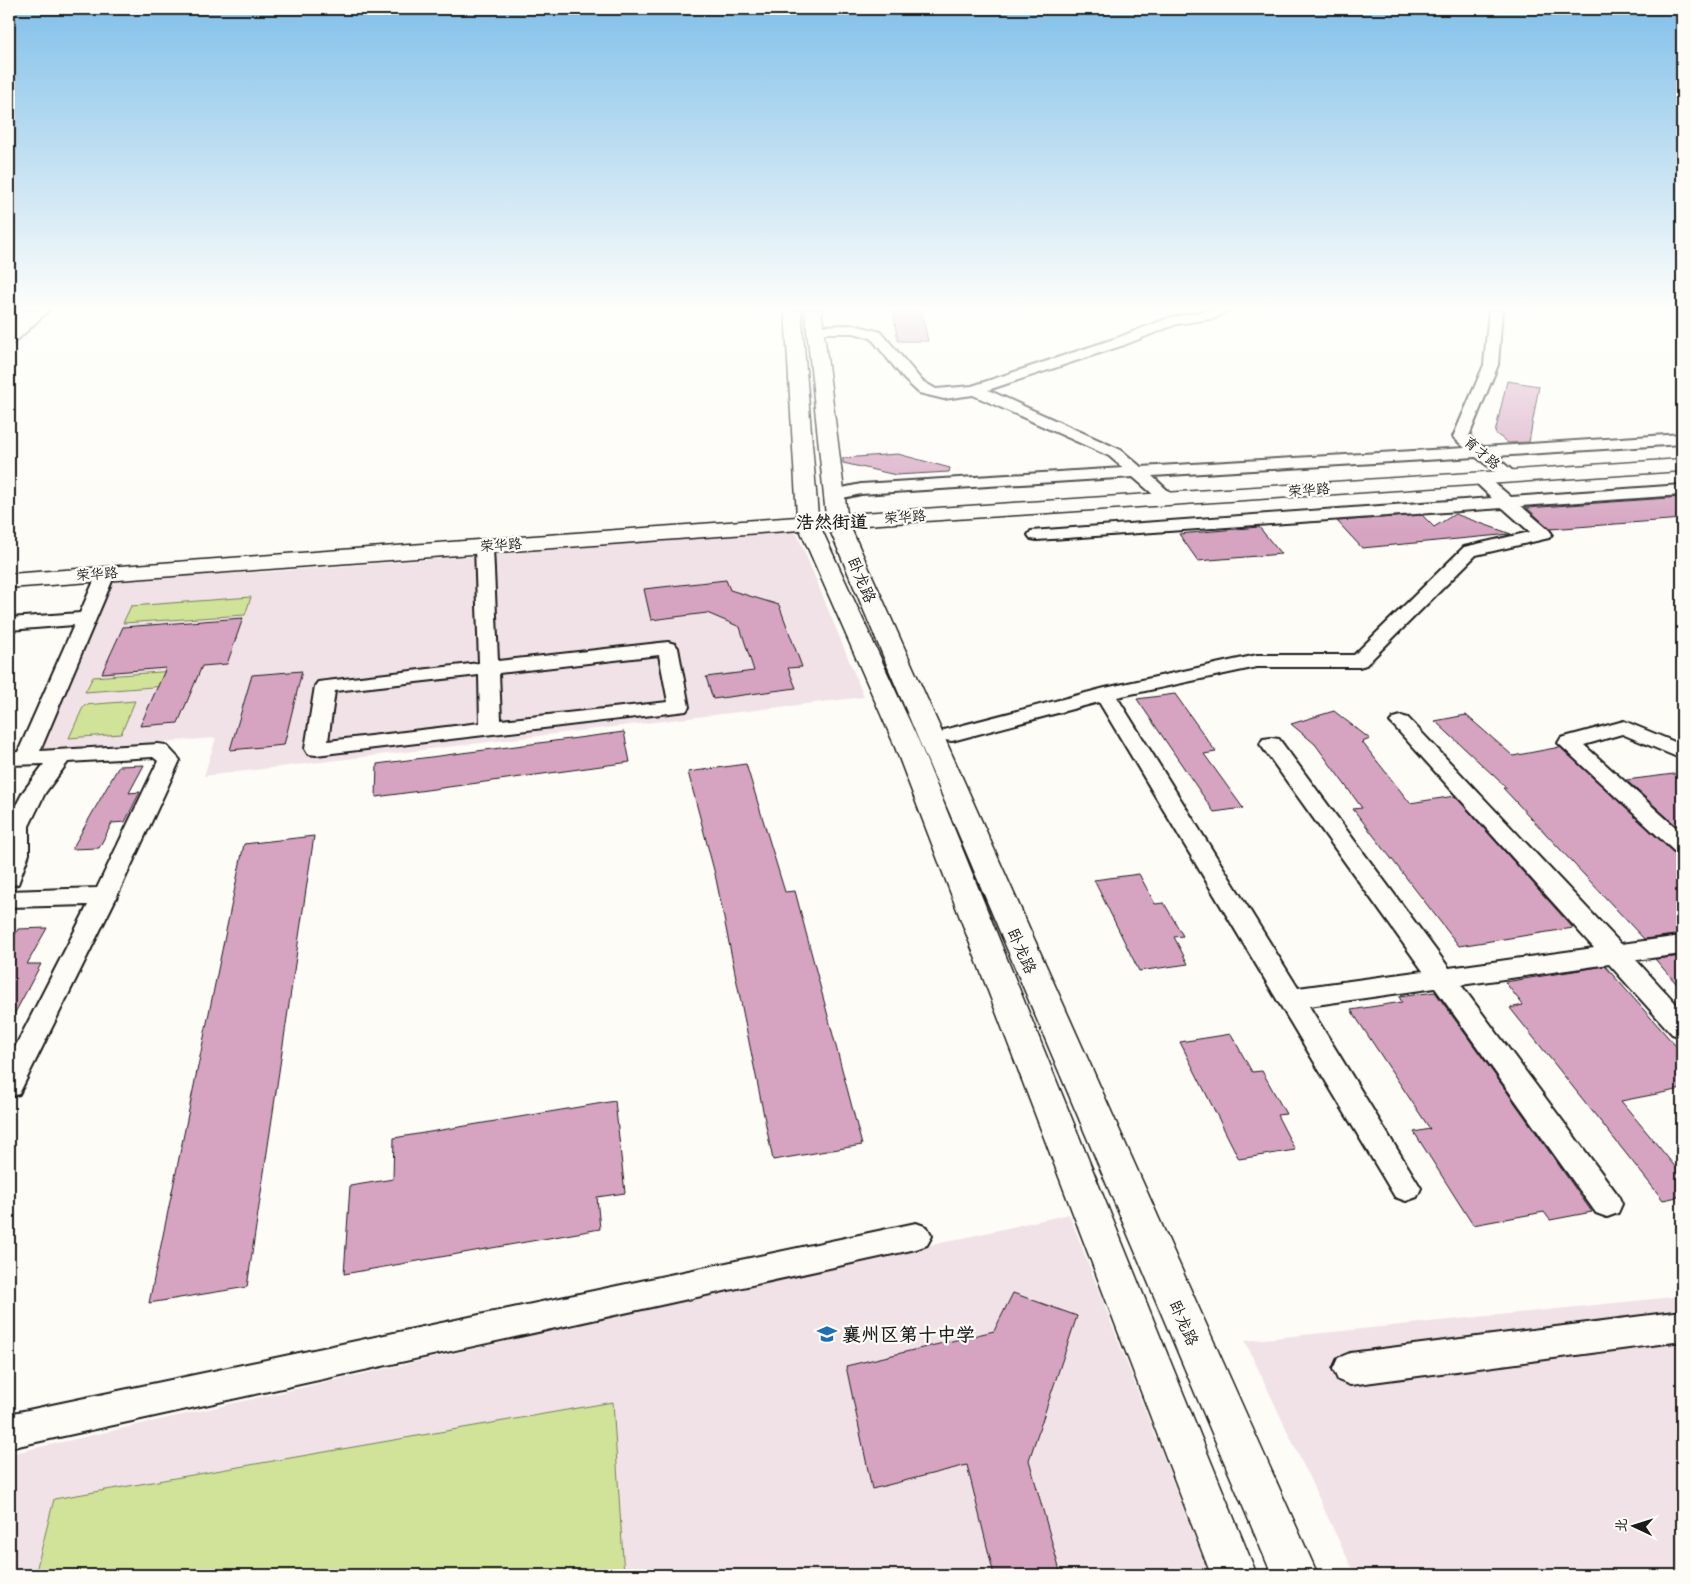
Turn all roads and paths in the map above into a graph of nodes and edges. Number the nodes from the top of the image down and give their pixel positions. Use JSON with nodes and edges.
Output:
{"nodes":[{"id":1,"x":813,"y":384,"type":"edge"},
{"id":2,"x":916,"y":384,"type":"edge"},
{"id":3,"x":993,"y":384,"type":"edge"},
{"id":4,"x":1483,"y":384,"type":"edge"},
{"id":5,"x":975,"y":390,"type":"junction"},
{"id":6,"x":1682,"y":439,"type":"edge"},
{"id":7,"x":1481,"y":452,"type":"junction"},
{"id":8,"x":1682,"y":465,"type":"edge"},
{"id":9,"x":1136,"y":471,"type":"junction"},
{"id":10,"x":1512,"y":477,"type":"junction"},
{"id":11,"x":1480,"y":479,"type":"junction"},
{"id":12,"x":1682,"y":490,"type":"edge"},
{"id":13,"x":1169,"y":499,"type":"junction"},
{"id":14,"x":1508,"y":504,"type":"junction"},
{"id":15,"x":826,"y":513,"type":"junction"},
{"id":16,"x":1037,"y":535,"type":"dead end"},
{"id":17,"x":484,"y":547,"type":"junction"},
{"id":18,"x":106,"y":574,"type":"junction"},
{"id":19,"x":9,"y":581,"type":"edge"},
{"id":20,"x":87,"y":618,"type":"junction"},
{"id":21,"x":9,"y":624,"type":"edge"},
{"id":22,"x":488,"y":669,"type":"junction"},
{"id":23,"x":1105,"y":694,"type":"junction"},
{"id":24,"x":1401,"y":722,"type":"dead end"},
{"id":25,"x":490,"y":728,"type":"junction"},
{"id":26,"x":952,"y":735,"type":"dead end"},
{"id":27,"x":1271,"y":744,"type":"dead end"},
{"id":28,"x":1682,"y":753,"type":"edge"},
{"id":29,"x":61,"y":756,"type":"junction"},
{"id":30,"x":17,"y":759,"type":"edge"},
{"id":31,"x":1682,"y":846,"type":"edge"},
{"id":32,"x":9,"y":878,"type":"edge"},
{"id":33,"x":105,"y":896,"type":"junction"},
{"id":34,"x":9,"y":899,"type":"edge"},
{"id":35,"x":1682,"y":945,"type":"edge"},
{"id":36,"x":1615,"y":954,"type":"junction"},
{"id":37,"x":1442,"y":978,"type":"junction"},
{"id":38,"x":1291,"y":999,"type":"junction"},
{"id":39,"x":1682,"y":1027,"type":"edge"},
{"id":40,"x":9,"y":1086,"type":"edge"},
{"id":41,"x":1406,"y":1188,"type":"dead end"},
{"id":42,"x":1607,"y":1204,"type":"dead end"},
{"id":43,"x":916,"y":1236,"type":"dead end"},
{"id":44,"x":1682,"y":1326,"type":"edge"},
{"id":45,"x":1350,"y":1369,"type":"dead end"},
{"id":46,"x":9,"y":1431,"type":"edge"},
{"id":47,"x":1234,"y":1575,"type":"edge"},
{"id":48,"x":1295,"y":1575,"type":"edge"}],
"edges":[{"from":1,"to":15,"type":"main road","name":"卧龙路"},
{"from":2,"to":5,"type":"street"},
{"from":3,"to":5,"type":"street"},
{"from":4,"to":7,"type":"street","name":"育才路"},
{"from":5,"to":9,"type":"street"},
{"from":6,"to":7,"type":"street"},
{"from":7,"to":9,"type":"street"},
{"from":7,"to":10,"type":"street","name":"育才路"},
{"from":8,"to":10,"type":"main road","name":"荣华路"},
{"from":9,"to":13,"type":"street"},
{"from":9,"to":15,"type":"street"},
{"from":10,"to":11,"type":"main road","name":"荣华路"},
{"from":11,"to":13,"type":"main road","name":"荣华路"},
{"from":11,"to":14,"type":"street"},
{"from":12,"to":14,"type":"street"},
{"from":13,"to":15,"type":"main road","name":"荣华路"},
{"from":14,"to":16,"type":"street"},
{"from":14,"to":23,"type":"street"},
{"from":15,"to":17,"type":"main road","name":"荣华路"},
{"from":15,"to":47,"type":"main road","name":"卧龙路"},
{"from":15,"to":48,"type":"main road","name":"卧龙路"},
{"from":17,"to":18,"type":"main road","name":"荣华路"},
{"from":17,"to":22,"type":"street"},
{"from":18,"to":19,"type":"main road","name":"荣华路"},
{"from":18,"to":20,"type":"street"},
{"from":20,"to":21,"type":"street"},
{"from":20,"to":30,"type":"street"},
{"from":22,"to":25,"type":"street"},
{"from":22,"to":25,"type":"street"},
{"from":22,"to":25,"type":"street"},
{"from":23,"to":26,"type":"street"},
{"from":23,"to":38,"type":"street"},
{"from":24,"to":36,"type":"street"},
{"from":27,"to":37,"type":"street"},
{"from":28,"to":31,"type":"street"},
{"from":29,"to":30,"type":"street"},
{"from":29,"to":32,"type":"street"},
{"from":29,"to":33,"type":"street"},
{"from":33,"to":34,"type":"street"},
{"from":33,"to":40,"type":"street"},
{"from":35,"to":36,"type":"street"},
{"from":36,"to":37,"type":"street"},
{"from":36,"to":39,"type":"street"},
{"from":37,"to":38,"type":"street"},
{"from":37,"to":42,"type":"street"},
{"from":38,"to":41,"type":"street"},
{"from":43,"to":46,"type":"street"},
{"from":44,"to":45,"type":"street"}]}
